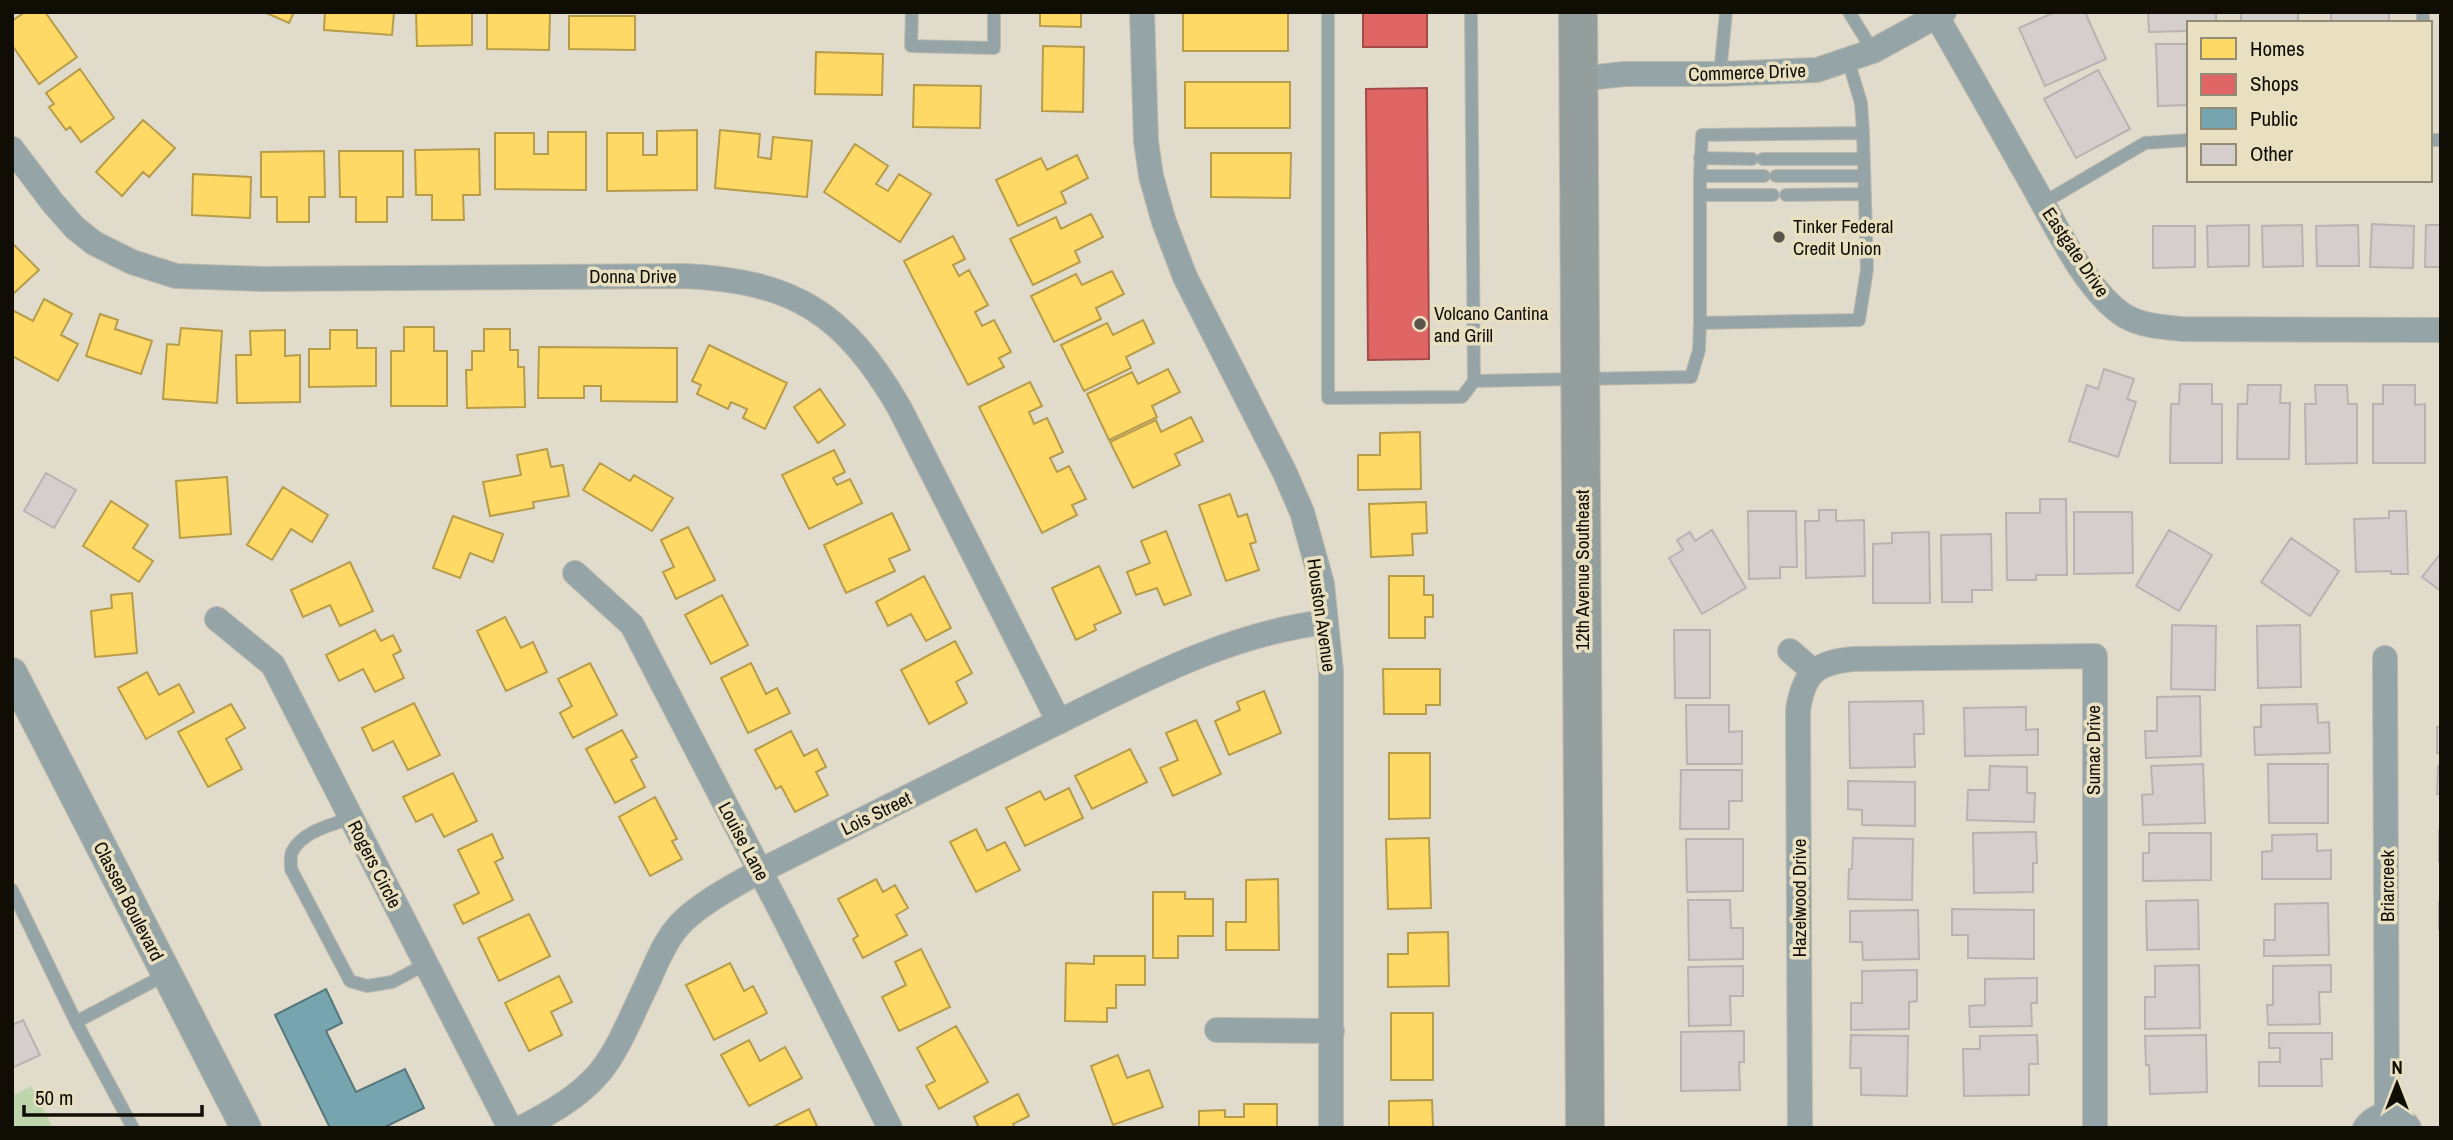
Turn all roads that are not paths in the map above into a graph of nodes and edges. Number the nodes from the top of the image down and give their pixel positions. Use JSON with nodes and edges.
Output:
{"nodes":[{"id":1,"x":912,"y":12,"type":"edge"},
{"id":2,"x":994,"y":12,"type":"edge"},
{"id":3,"x":1142,"y":12,"type":"edge"},
{"id":4,"x":1328,"y":12,"type":"edge"},
{"id":5,"x":1471,"y":12,"type":"edge"},
{"id":6,"x":1578,"y":12,"type":"edge"},
{"id":7,"x":1726,"y":12,"type":"edge"},
{"id":8,"x":1849,"y":12,"type":"edge"},
{"id":9,"x":1938,"y":14,"type":"edge"},
{"id":10,"x":1873,"y":51,"type":"junction"},
{"id":11,"x":1849,"y":60,"type":"junction"},
{"id":12,"x":1720,"y":74,"type":"junction"},
{"id":13,"x":1579,"y":79,"type":"junction"},
{"id":14,"x":1863,"y":133,"type":"junction"},
{"id":15,"x":2187,"y":140,"type":"edge"},
{"id":16,"x":12,"y":149,"type":"edge"},
{"id":17,"x":1700,"y":158,"type":"junction"},
{"id":18,"x":1864,"y":159,"type":"junction"},
{"id":19,"x":1700,"y":176,"type":"junction"},
{"id":20,"x":1864,"y":176,"type":"junction"},
{"id":21,"x":1865,"y":194,"type":"junction"},
{"id":22,"x":1700,"y":195,"type":"junction"},
{"id":23,"x":2043,"y":203,"type":"junction"},
{"id":24,"x":1700,"y":323,"type":"junction"},
{"id":25,"x":2441,"y":330,"type":"edge"},
{"id":26,"x":1580,"y":379,"type":"junction"},
{"id":27,"x":1474,"y":381,"type":"junction"},
{"id":28,"x":575,"y":573,"type":"dead end"},
{"id":29,"x":217,"y":619,"type":"dead end"},
{"id":30,"x":1326,"y":622,"type":"junction"},
{"id":31,"x":1790,"y":651,"type":"dead end"},
{"id":32,"x":2385,"y":658,"type":"dead end"},
{"id":33,"x":1813,"y":671,"type":"junction"},
{"id":34,"x":12,"y":673,"type":"edge"},
{"id":35,"x":1059,"y":722,"type":"junction"},
{"id":36,"x":351,"y":818,"type":"junction"},
{"id":37,"x":760,"y":871,"type":"junction"},
{"id":38,"x":12,"y":890,"type":"edge"},
{"id":39,"x":426,"y":964,"type":"junction"},
{"id":40,"x":167,"y":974,"type":"junction"},
{"id":41,"x":76,"y":1022,"type":"junction"},
{"id":42,"x":1217,"y":1030,"type":"dead end"},
{"id":43,"x":1332,"y":1031,"type":"junction"},
{"id":44,"x":2387,"y":1115,"type":"junction"},
{"id":45,"x":134,"y":1128,"type":"edge"},
{"id":46,"x":246,"y":1128,"type":"edge"},
{"id":47,"x":510,"y":1128,"type":"edge"},
{"id":48,"x":522,"y":1128,"type":"edge"},
{"id":49,"x":890,"y":1128,"type":"edge"},
{"id":50,"x":1331,"y":1128,"type":"edge"},
{"id":51,"x":1585,"y":1128,"type":"edge"},
{"id":52,"x":1800,"y":1128,"type":"edge"},
{"id":53,"x":2095,"y":1128,"type":"edge"},
{"id":54,"x":2365,"y":1128,"type":"edge"},
{"id":55,"x":2409,"y":1128,"type":"edge"}],
"edges":[{"from":1,"to":2,"type":"lane"},
{"from":3,"to":30,"type":"street","name":"Houston Avenue"},
{"from":4,"to":27,"type":"lane"},
{"from":5,"to":27,"type":"lane"},
{"from":6,"to":13,"type":"main road","name":"12th Avenue Southeast"},
{"from":7,"to":12,"type":"lane"},
{"from":8,"to":10,"type":"lane"},
{"from":9,"to":10,"type":"street","name":"Commerce Drive"},
{"from":9,"to":23,"type":"street","name":"Eastgate Drive"},
{"from":10,"to":11,"type":"street","name":"Commerce Drive"},
{"from":11,"to":12,"type":"street","name":"Commerce Drive"},
{"from":11,"to":14,"type":"lane"},
{"from":12,"to":13,"type":"street","name":"Commerce Drive"},
{"from":13,"to":26,"type":"main road","name":"12th Avenue Southeast"},
{"from":14,"to":17,"type":"lane"},
{"from":14,"to":18,"type":"lane"},
{"from":15,"to":23,"type":"lane"},
{"from":16,"to":35,"type":"street","name":"Donna Drive"},
{"from":17,"to":18,"type":"lane"},
{"from":17,"to":19,"type":"lane"},
{"from":18,"to":20,"type":"lane"},
{"from":19,"to":20,"type":"lane"},
{"from":19,"to":22,"type":"lane"},
{"from":20,"to":21,"type":"lane"},
{"from":21,"to":22,"type":"lane"},
{"from":21,"to":24,"type":"lane"},
{"from":22,"to":24,"type":"lane"},
{"from":23,"to":25,"type":"street","name":"Eastgate Drive"},
{"from":24,"to":26,"type":"lane"},
{"from":26,"to":27,"type":"lane"},
{"from":26,"to":51,"type":"main road","name":"12th Avenue Southeast"},
{"from":28,"to":37,"type":"street","name":"Louise Lane"},
{"from":29,"to":36,"type":"street","name":"Rogers Circle"},
{"from":30,"to":35,"type":"street","name":"Lois Street"},
{"from":30,"to":43,"type":"street","name":"Houston Avenue"},
{"from":31,"to":33,"type":"street"},
{"from":32,"to":44,"type":"street","name":"Briarcreek"},
{"from":33,"to":52,"type":"street","name":"Hazelwood Drive"},
{"from":33,"to":53,"type":"street","name":"Sumac Drive"},
{"from":34,"to":40,"type":"street","name":"Classen Boulevard"},
{"from":35,"to":37,"type":"street","name":"Lois Street"},
{"from":36,"to":39,"type":"street","name":"Rogers Circle"},
{"from":36,"to":39,"type":"lane"},
{"from":37,"to":48,"type":"street","name":"Lois Street"},
{"from":37,"to":49,"type":"street","name":"Louise Lane"},
{"from":38,"to":41,"type":"lane"},
{"from":39,"to":47,"type":"street","name":"Rogers Circle"},
{"from":40,"to":41,"type":"lane"},
{"from":40,"to":46,"type":"street","name":"Classen Boulevard"},
{"from":41,"to":45,"type":"lane"},
{"from":42,"to":43,"type":"street"},
{"from":43,"to":50,"type":"street","name":"Houston Avenue"},
{"from":44,"to":54,"type":"street"},
{"from":44,"to":55,"type":"street"}]}
